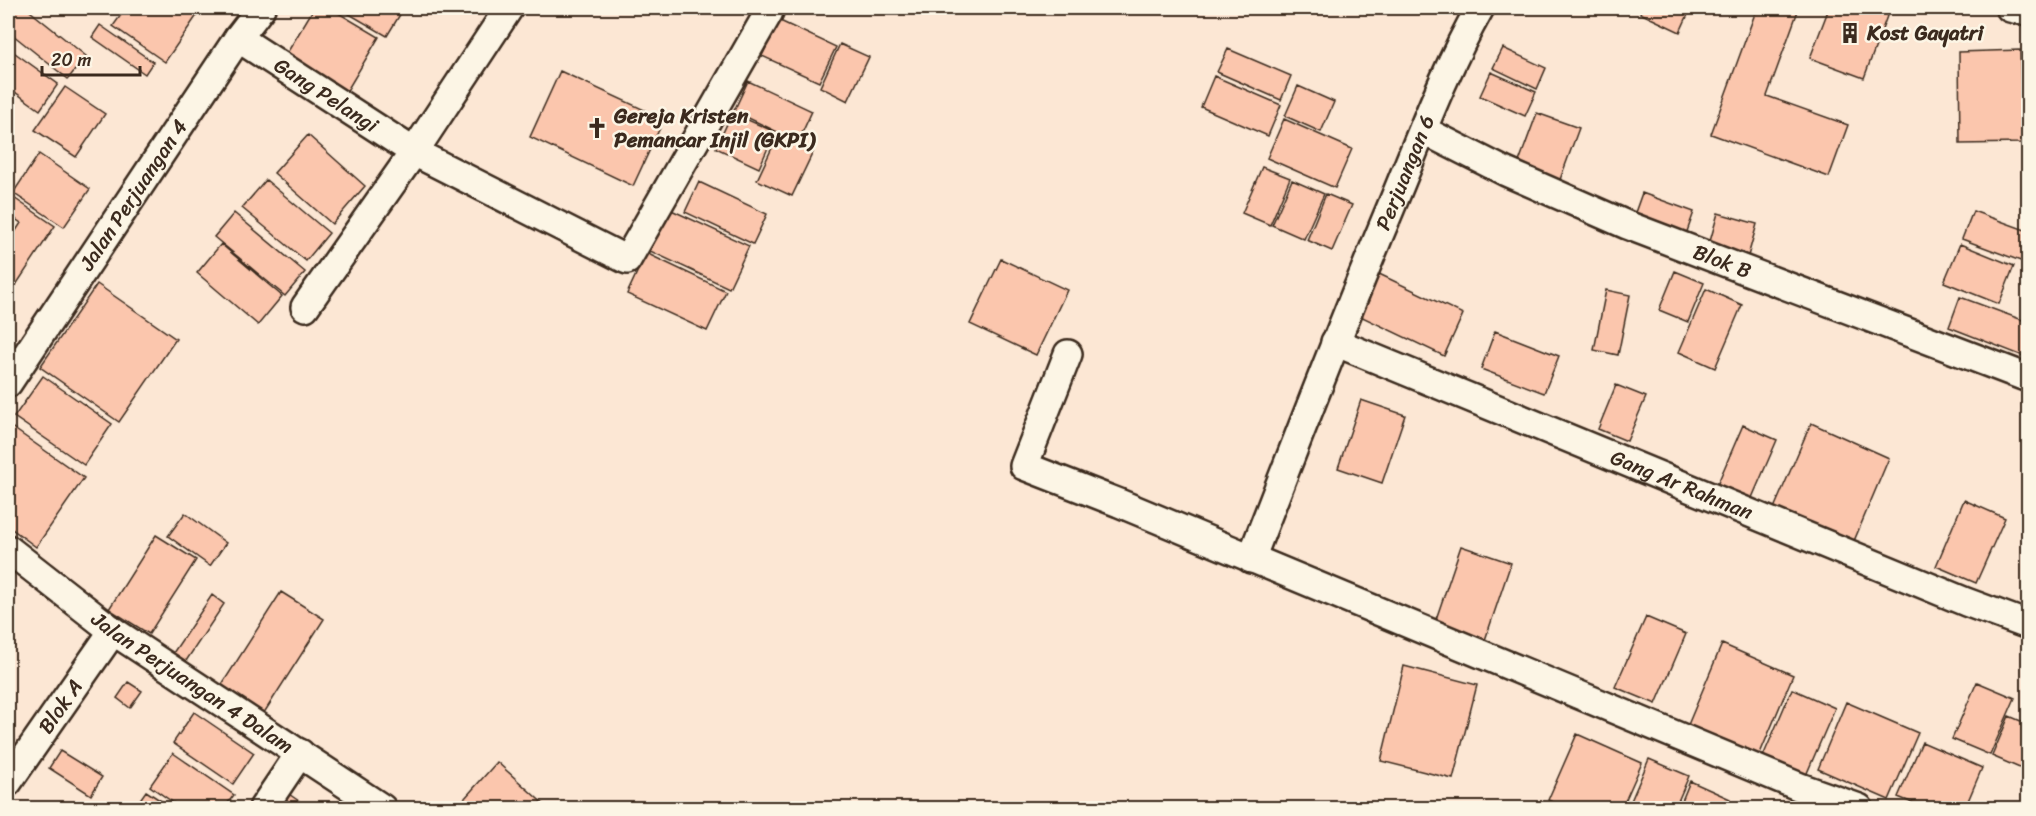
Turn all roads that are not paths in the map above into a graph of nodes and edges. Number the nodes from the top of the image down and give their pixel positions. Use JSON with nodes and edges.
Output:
{"nodes":[{"id":1,"x":261,"y":8,"type":"edge"},
{"id":2,"x":509,"y":8,"type":"edge"},
{"id":3,"x":1480,"y":8,"type":"edge"},
{"id":4,"x":2010,"y":8,"type":"edge"},
{"id":5,"x":769,"y":12,"type":"dead end"},
{"id":6,"x":2028,"y":12,"type":"edge"},
{"id":7,"x":238,"y":38,"type":"junction"},
{"id":8,"x":1423,"y":130,"type":"junction"},
{"id":9,"x":414,"y":152,"type":"junction"},
{"id":10,"x":305,"y":307,"type":"dead end"},
{"id":11,"x":1335,"y":342,"type":"junction"},
{"id":12,"x":1068,"y":354,"type":"dead end"},
{"id":13,"x":2028,"y":378,"type":"edge"},
{"id":14,"x":8,"y":383,"type":"edge"},
{"id":15,"x":8,"y":549,"type":"edge"},
{"id":16,"x":1251,"y":559,"type":"junction"},
{"id":17,"x":2028,"y":625,"type":"edge"},
{"id":18,"x":113,"y":631,"type":"junction"},
{"id":19,"x":300,"y":753,"type":"junction"},
{"id":20,"x":8,"y":782,"type":"edge"},
{"id":21,"x":263,"y":808,"type":"edge"},
{"id":22,"x":382,"y":808,"type":"edge"},
{"id":23,"x":1859,"y":808,"type":"edge"}],
"edges":[{"from":1,"to":7,"type":"street","name":"Jalan Perjuangan 4"},
{"from":2,"to":9,"type":"street"},
{"from":3,"to":8,"type":"street","name":"Perjuangan 6"},
{"from":4,"to":6,"type":"street"},
{"from":5,"to":9,"type":"street","name":"Gang Pelangi"},
{"from":7,"to":9,"type":"street","name":"Gang Pelangi"},
{"from":7,"to":14,"type":"street","name":"Jalan Perjuangan 4"},
{"from":8,"to":11,"type":"street","name":"Perjuangan 6"},
{"from":8,"to":13,"type":"street","name":"Blok B"},
{"from":9,"to":10,"type":"street"},
{"from":11,"to":16,"type":"street","name":"Perjuangan 6"},
{"from":11,"to":17,"type":"street","name":"Gang Ar Rahman"},
{"from":12,"to":16,"type":"street"},
{"from":15,"to":18,"type":"street","name":"Jalan Perjuangan 4 Dalam"},
{"from":16,"to":23,"type":"street"},
{"from":18,"to":19,"type":"street","name":"Jalan Perjuangan 4 Dalam"},
{"from":18,"to":20,"type":"street","name":"Blok A"},
{"from":19,"to":21,"type":"street"},
{"from":19,"to":22,"type":"street","name":"Jalan Perjuangan 4 Dalam"}]}
